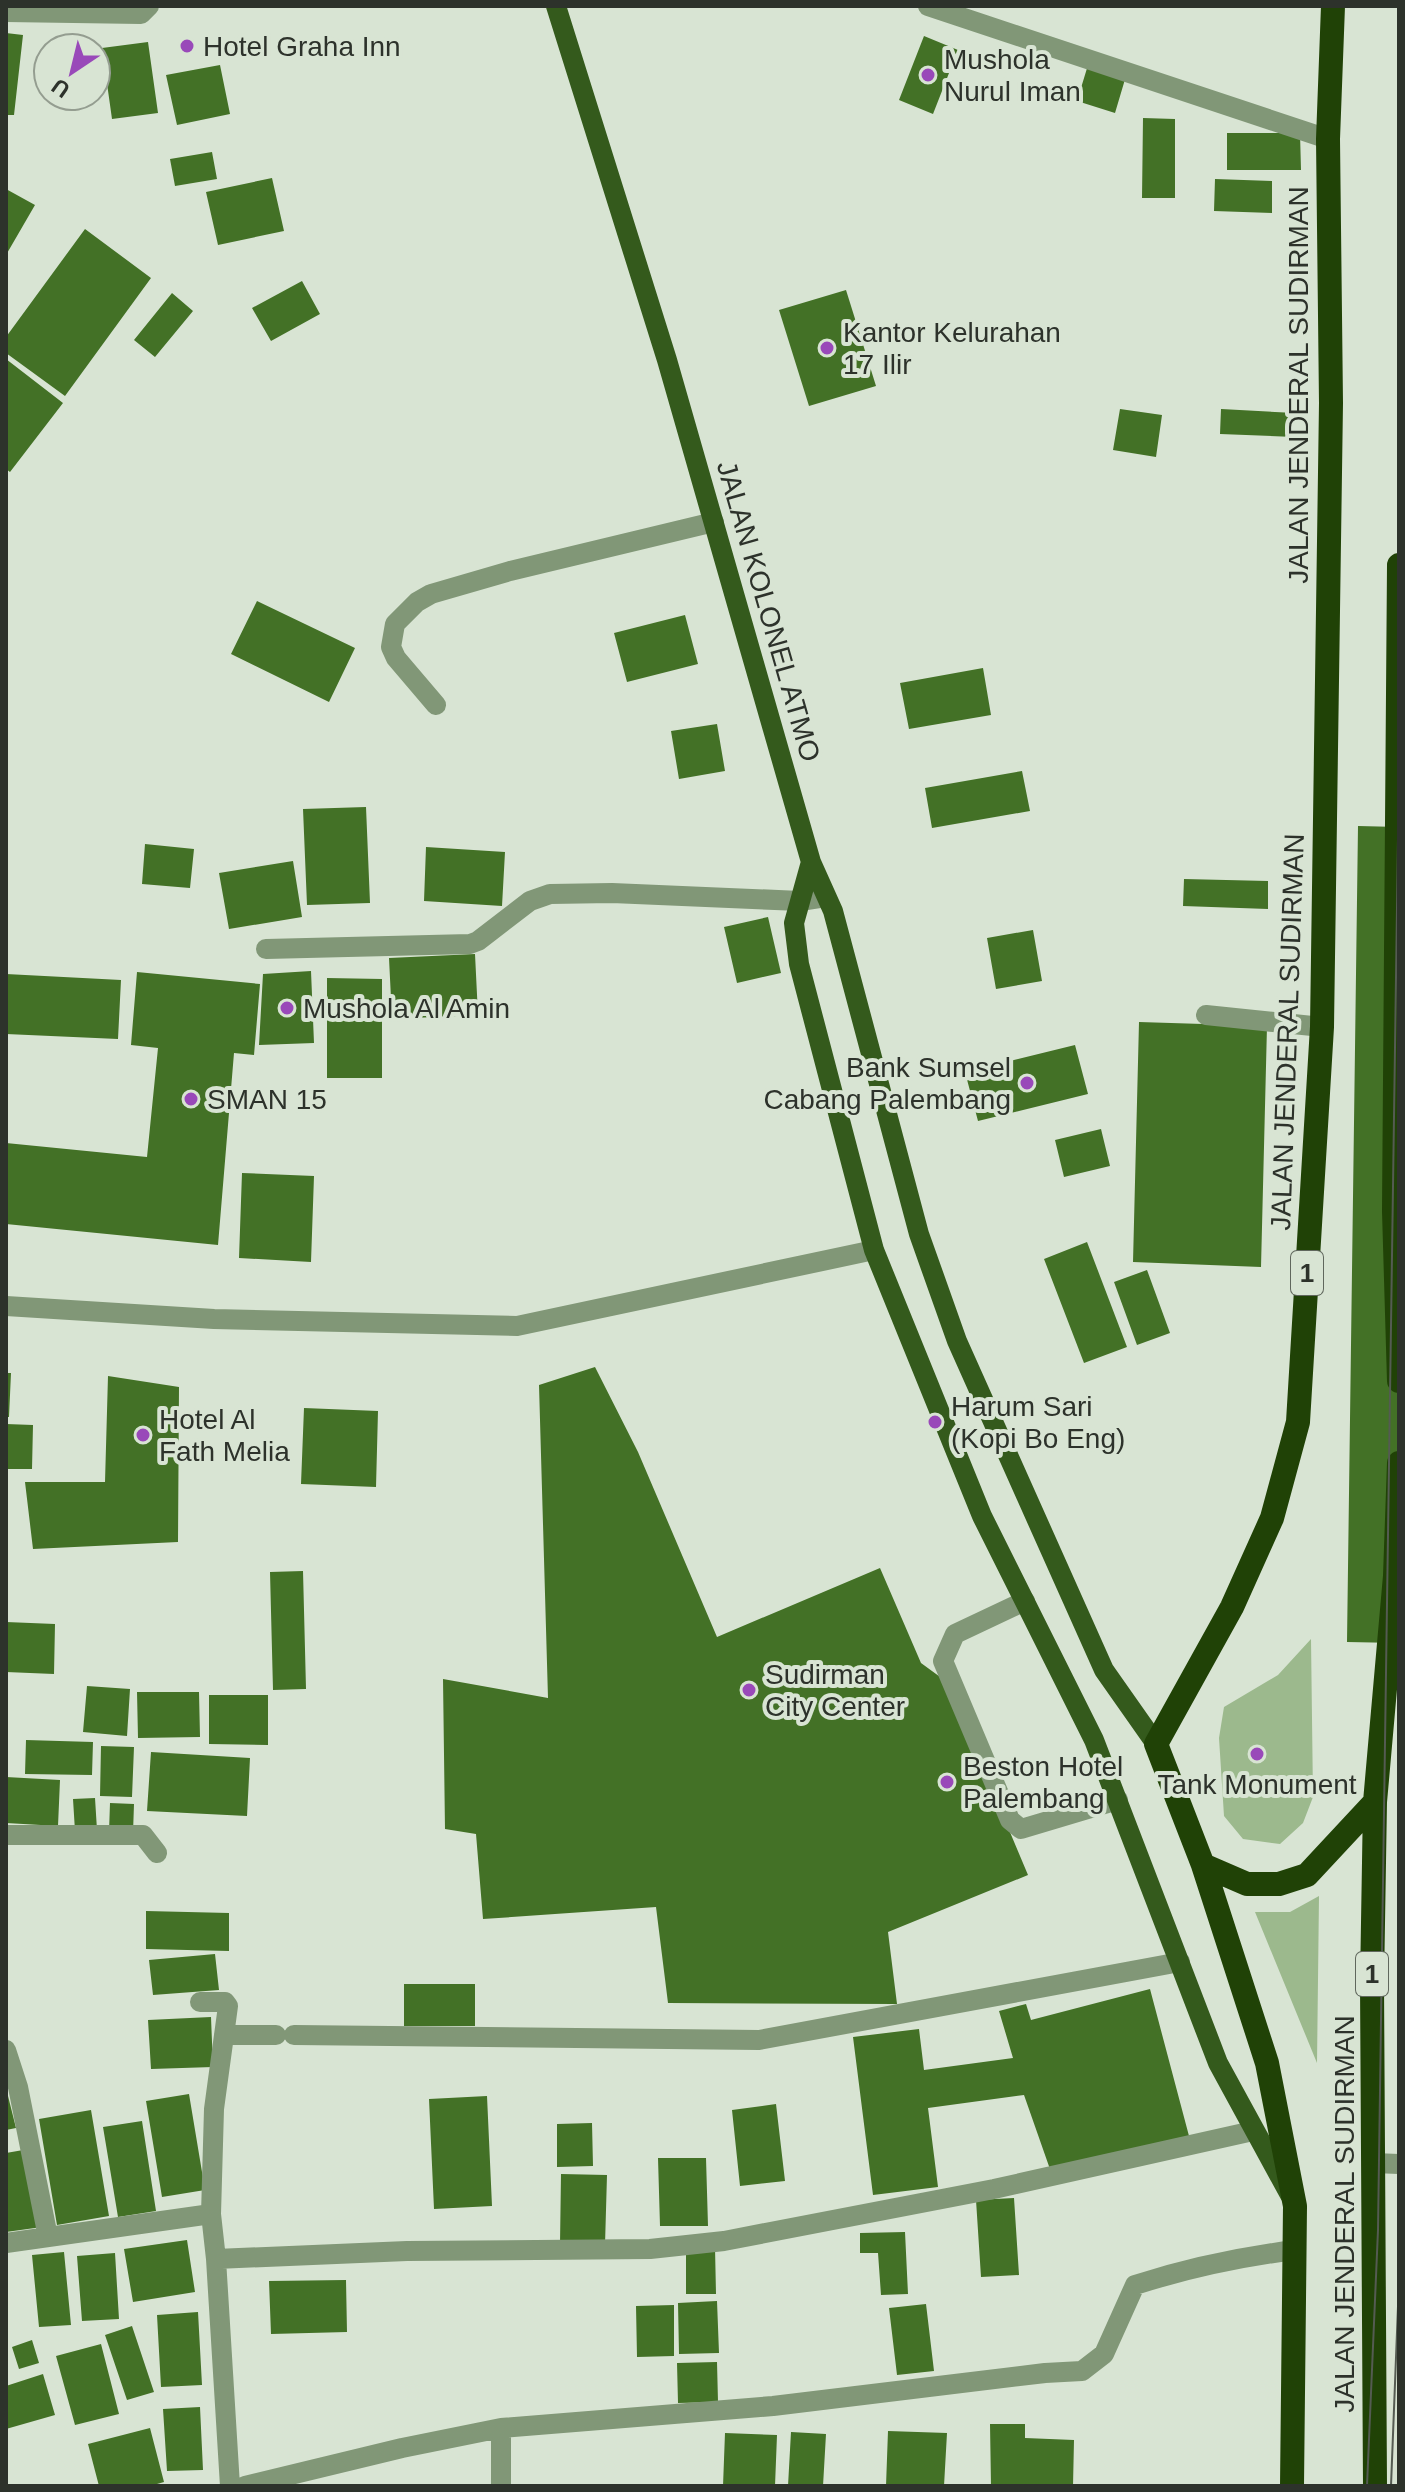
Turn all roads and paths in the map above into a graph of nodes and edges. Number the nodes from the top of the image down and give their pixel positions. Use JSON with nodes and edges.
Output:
{"nodes":[{"id":1,"x":149,"y":6,"type":"edge"},
{"id":2,"x":556,"y":6,"type":"edge"},
{"id":3,"x":928,"y":6,"type":"edge"},
{"id":4,"x":1333,"y":6,"type":"edge"},
{"id":5,"x":6,"y":12,"type":"edge"},
{"id":6,"x":1328,"y":139,"type":"junction"},
{"id":7,"x":714,"y":522,"type":"junction"},
{"id":8,"x":1399,"y":565,"type":"edge"},
{"id":9,"x":1398,"y":679,"type":"edge"},
{"id":10,"x":436,"y":705,"type":"dead end"},
{"id":11,"x":811,"y":862,"type":"junction"},
{"id":12,"x":1397,"y":866,"type":"edge"},
{"id":13,"x":826,"y":897,"type":"junction"},
{"id":14,"x":800,"y":901,"type":"junction"},
{"id":15,"x":266,"y":949,"type":"dead end"},
{"id":16,"x":1206,"y":1015,"type":"dead end"},
{"id":17,"x":1322,"y":1027,"type":"junction"},
{"id":18,"x":1396,"y":1211,"type":"edge"},
{"id":19,"x":874,"y":1250,"type":"junction"},
{"id":20,"x":6,"y":1306,"type":"edge"},
{"id":21,"x":1398,"y":1331,"type":"edge"},
{"id":22,"x":1399,"y":1381,"type":"edge"},
{"id":23,"x":1399,"y":1463,"type":"edge"},
{"id":24,"x":1025,"y":1601,"type":"junction"},
{"id":25,"x":1156,"y":1744,"type":"junction"},
{"id":26,"x":1118,"y":1800,"type":"junction"},
{"id":27,"x":1375,"y":1802,"type":"junction"},
{"id":28,"x":6,"y":1835,"type":"edge"},
{"id":29,"x":157,"y":1853,"type":"dead end"},
{"id":30,"x":1203,"y":1865,"type":"junction"},
{"id":31,"x":1180,"y":1962,"type":"junction"},
{"id":32,"x":200,"y":2002,"type":"dead end"},
{"id":33,"x":224,"y":2035,"type":"junction"},
{"id":34,"x":7,"y":2057,"type":"edge"},
{"id":35,"x":1253,"y":2131,"type":"junction"},
{"id":36,"x":1373,"y":2163,"type":"junction"},
{"id":37,"x":1399,"y":2164,"type":"edge"},
{"id":38,"x":1295,"y":2206,"type":"junction"},
{"id":39,"x":211,"y":2214,"type":"junction"},
{"id":40,"x":48,"y":2237,"type":"junction"},
{"id":41,"x":6,"y":2243,"type":"edge"},
{"id":42,"x":1295,"y":2250,"type":"junction"},
{"id":43,"x":216,"y":2259,"type":"junction"},
{"id":44,"x":501,"y":2428,"type":"junction"},
{"id":45,"x":230,"y":2486,"type":"edge"},
{"id":46,"x":245,"y":2486,"type":"edge"},
{"id":47,"x":501,"y":2486,"type":"edge"},
{"id":48,"x":1292,"y":2486,"type":"edge"},
{"id":49,"x":1375,"y":2486,"type":"edge"}],
"edges":[{"from":1,"to":5,"type":"street"},
{"from":2,"to":7,"type":"main road","name":"JALAN KOLONEL ATMO"},
{"from":3,"to":6,"type":"street"},
{"from":4,"to":6,"type":"highway","name":"JALAN JENDERAL SUDIRMAN","number":"1"},
{"from":6,"to":17,"type":"highway","name":"JALAN JENDERAL SUDIRMAN","number":"1"},
{"from":7,"to":10,"type":"street"},
{"from":7,"to":11,"type":"main road","name":"JALAN KOLONEL ATMO"},
{"from":8,"to":9,"type":"highway"},
{"from":9,"to":12,"type":"highway"},
{"from":11,"to":13,"type":"main road","name":"JALAN KOLONEL ATMO"},
{"from":11,"to":14,"type":"main road"},
{"from":12,"to":18,"type":"highway"},
{"from":13,"to":14,"type":"street"},
{"from":13,"to":25,"type":"main road","name":"JALAN KOLONEL ATMO"},
{"from":14,"to":15,"type":"street"},
{"from":14,"to":19,"type":"main road"},
{"from":16,"to":17,"type":"street"},
{"from":17,"to":25,"type":"highway","name":"JALAN JENDERAL SUDIRMAN","number":"1"},
{"from":18,"to":21,"type":"highway"},
{"from":19,"to":20,"type":"street"},
{"from":19,"to":24,"type":"main road"},
{"from":21,"to":22,"type":"highway"},
{"from":23,"to":27,"type":"highway","name":"JALAN JENDERAL SUDIRMAN","number":"1"},
{"from":24,"to":26,"type":"main road"},
{"from":24,"to":26,"type":"street"},
{"from":25,"to":30,"type":"highway","name":"JALAN JENDERAL SUDIRMAN"},
{"from":26,"to":31,"type":"main road"},
{"from":27,"to":30,"type":"highway"},
{"from":27,"to":36,"type":"highway","name":"JALAN JENDERAL SUDIRMAN","number":"1"},
{"from":28,"to":29,"type":"street"},
{"from":30,"to":38,"type":"highway","name":"JALAN JENDERAL SUDIRMAN"},
{"from":31,"to":33,"type":"street"},
{"from":31,"to":35,"type":"main road"},
{"from":32,"to":33,"type":"street"},
{"from":33,"to":39,"type":"street"},
{"from":34,"to":40,"type":"street"},
{"from":35,"to":38,"type":"main road"},
{"from":35,"to":43,"type":"street"},
{"from":36,"to":37,"type":"street"},
{"from":36,"to":49,"type":"highway","name":"JALAN JENDERAL SUDIRMAN","number":"1"},
{"from":38,"to":42,"type":"highway","name":"JALAN JENDERAL SUDIRMAN"},
{"from":39,"to":40,"type":"street"},
{"from":39,"to":43,"type":"street"},
{"from":40,"to":41,"type":"street"},
{"from":42,"to":44,"type":"street"},
{"from":42,"to":48,"type":"highway","name":"JALAN JENDERAL SUDIRMAN"},
{"from":43,"to":45,"type":"street"},
{"from":44,"to":46,"type":"street"},
{"from":44,"to":47,"type":"street"}]}
